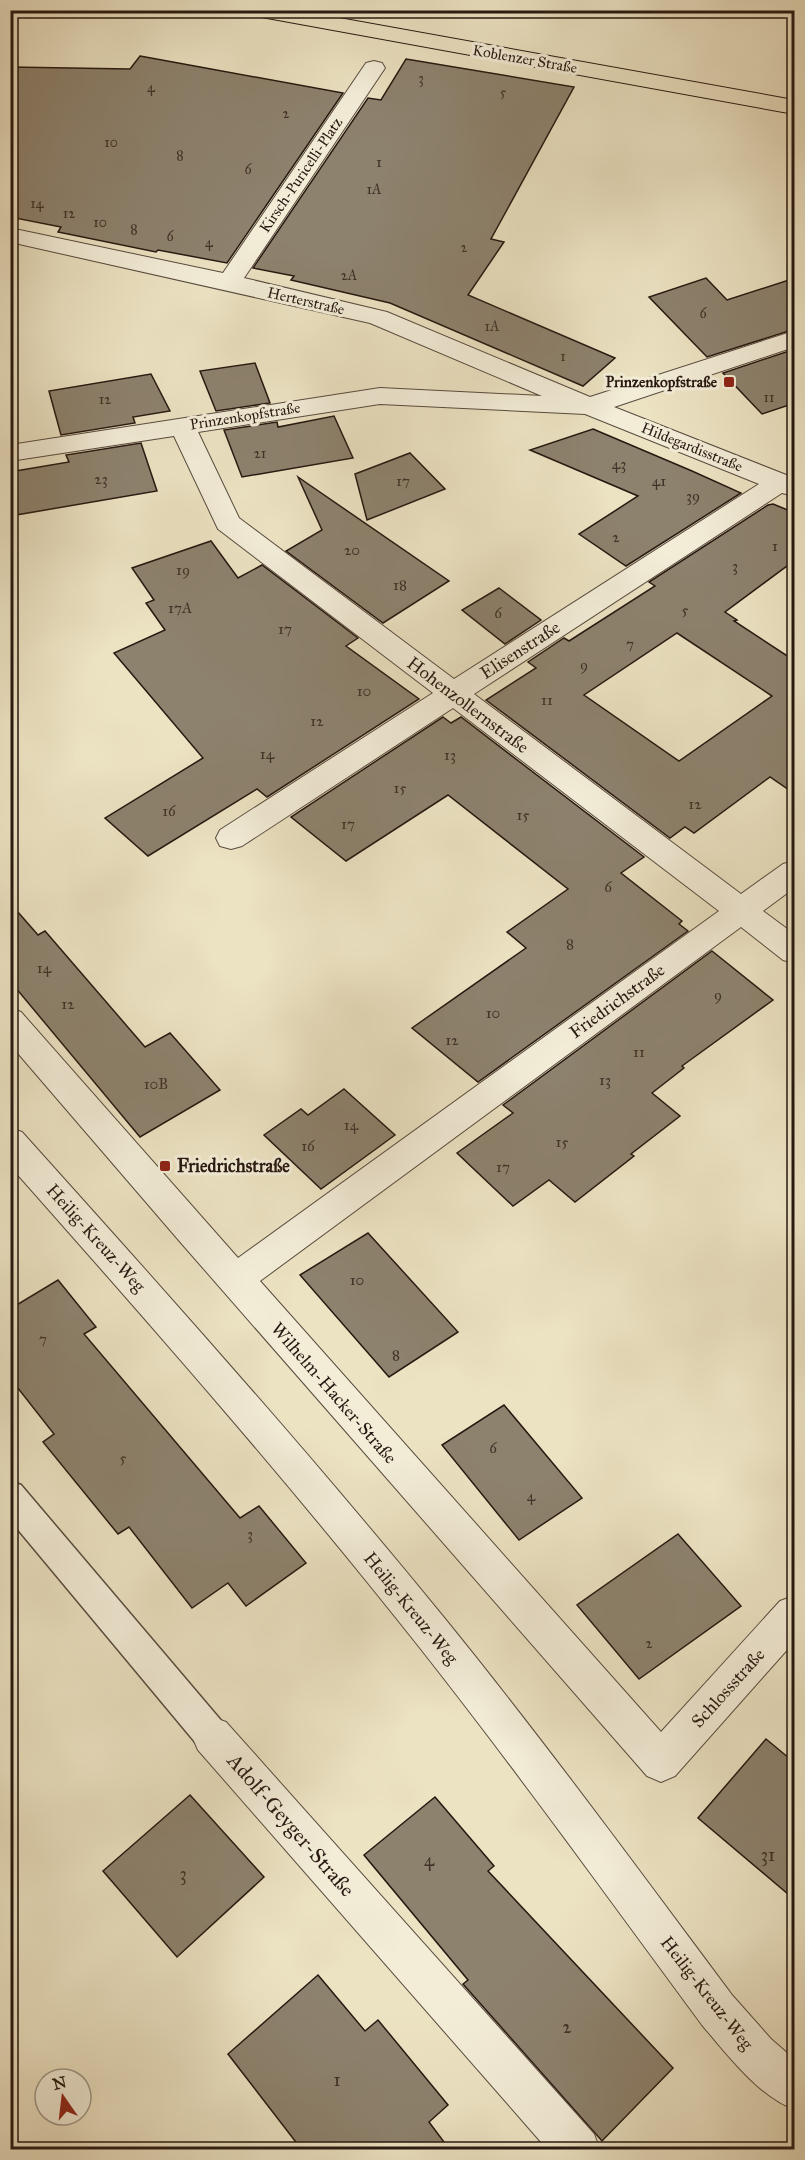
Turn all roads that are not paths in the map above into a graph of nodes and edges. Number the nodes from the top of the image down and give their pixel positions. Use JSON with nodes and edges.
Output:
{"nodes":[{"id":1,"x":256,"y":10,"type":"edge"},
{"id":2,"x":374,"y":68,"type":"dead end"},
{"id":3,"x":795,"y":106,"type":"edge"},
{"id":4,"x":10,"y":236,"type":"edge"},
{"id":5,"x":229,"y":282,"type":"junction"},
{"id":6,"x":795,"y":339,"type":"edge"},
{"id":7,"x":589,"y":406,"type":"junction"},
{"id":8,"x":182,"y":425,"type":"junction"},
{"id":9,"x":10,"y":453,"type":"edge"},
{"id":10,"x":787,"y":484,"type":"edge"},
{"id":11,"x":453,"y":694,"type":"junction"},
{"id":12,"x":231,"y":838,"type":"dead end"},
{"id":13,"x":795,"y":872,"type":"edge"},
{"id":14,"x":742,"y":911,"type":"junction"},
{"id":15,"x":795,"y":951,"type":"edge"},
{"id":16,"x":10,"y":1021,"type":"edge"},
{"id":17,"x":10,"y":1142,"type":"edge"},
{"id":18,"x":236,"y":1279,"type":"junction"},
{"id":19,"x":10,"y":1495,"type":"edge"},
{"id":20,"x":795,"y":1614,"type":"edge"},
{"id":21,"x":212,"y":1736,"type":"joint"},
{"id":22,"x":661,"y":1762,"type":"joint"},
{"id":23,"x":795,"y":2086,"type":"edge"},
{"id":24,"x":578,"y":2150,"type":"edge"}],
"edges":[{"from":1,"to":3,"type":"main road","name":"Koblenzer Straße"},
{"from":2,"to":5,"type":"street","name":"Kirsch-Puricelli-Platz"},
{"from":4,"to":5,"type":"street","name":"Herterstraße"},
{"from":5,"to":7,"type":"street","name":"Herterstraße"},
{"from":6,"to":7,"type":"street","name":"Prinzenkopfstraße"},
{"from":7,"to":8,"type":"street","name":"Prinzenkopfstraße"},
{"from":7,"to":10,"type":"street","name":"Hildegardisstraße"},
{"from":8,"to":9,"type":"street","name":"Prinzenkopfstraße"},
{"from":8,"to":11,"type":"street","name":"Hohenzollernstraße"},
{"from":10,"to":11,"type":"street","name":"Elisenstraße"},
{"from":11,"to":12,"type":"street","name":"Elisenstraße"},
{"from":11,"to":14,"type":"street","name":"Hohenzollernstraße"},
{"from":13,"to":14,"type":"street","name":"Friedrichstraße"},
{"from":14,"to":15,"type":"street","name":"Hohenzollernstraße"},
{"from":14,"to":18,"type":"street","name":"Friedrichstraße"},
{"from":16,"to":18,"type":"street","name":"Wilhelm-Hacker-Straße"},
{"from":17,"to":23,"type":"street","name":"Heilig-Kreuz-Weg"},
{"from":18,"to":22,"type":"street","name":"Wilhelm-Hacker-Straße"},
{"from":19,"to":21,"type":"lane","name":"Adolf-Geyger-Straße"},
{"from":20,"to":22,"type":"street","name":"Schlossstraße"},
{"from":21,"to":24,"type":"street","name":"Adolf-Geyger-Straße"}]}
